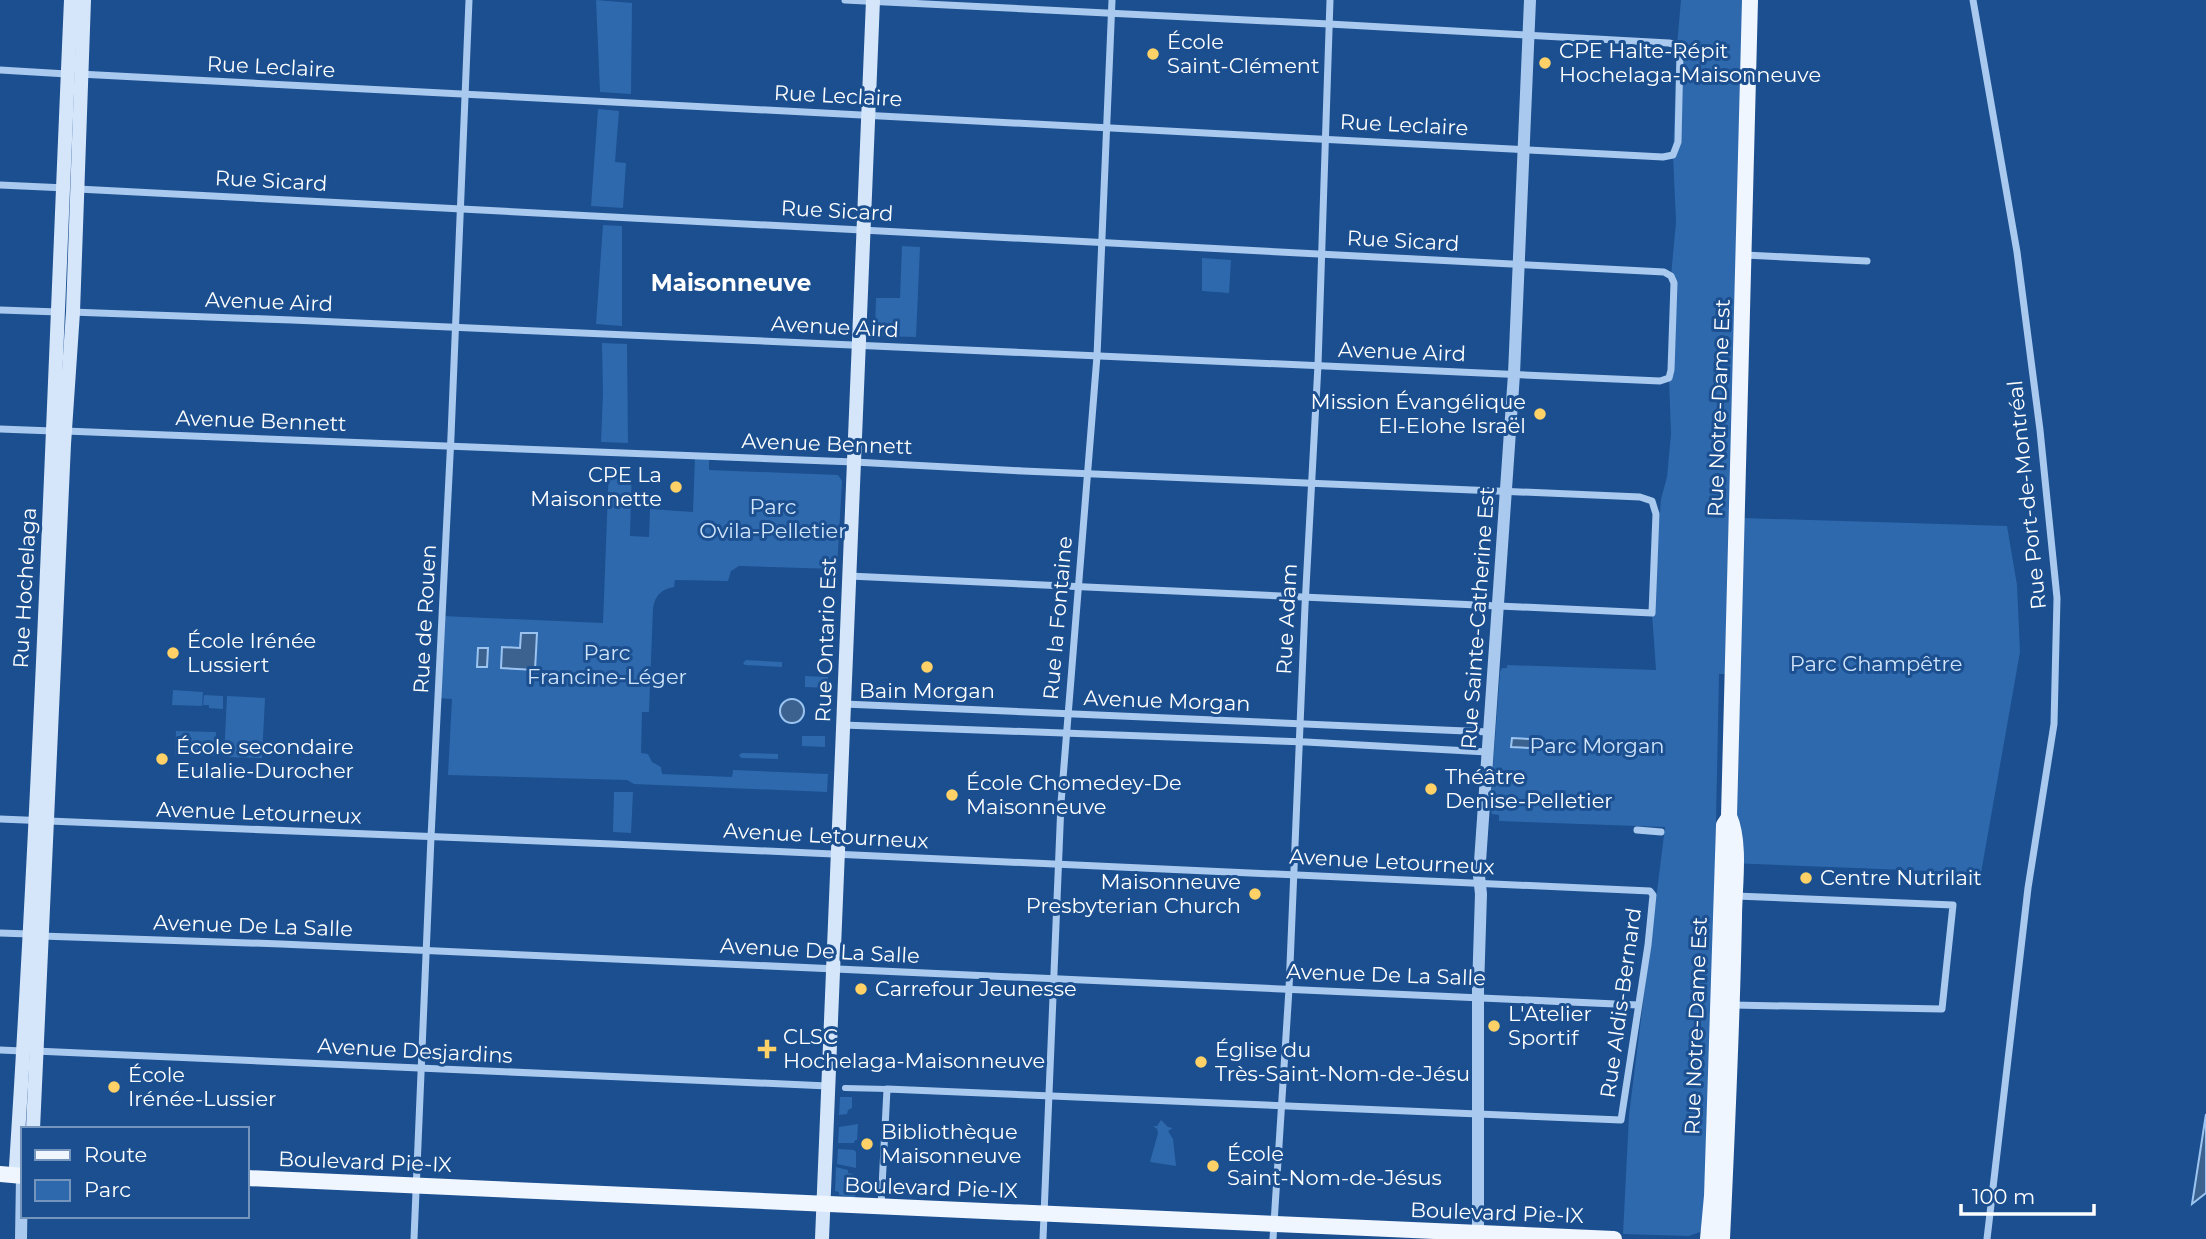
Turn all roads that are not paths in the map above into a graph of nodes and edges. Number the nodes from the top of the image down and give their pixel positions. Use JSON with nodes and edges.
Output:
{"nodes":[{"id":1,"x":71,"y":0,"type":"edge"},
{"id":2,"x":84,"y":0,"type":"edge"},
{"id":3,"x":469,"y":0,"type":"edge"},
{"id":4,"x":845,"y":0,"type":"edge"},
{"id":5,"x":1112,"y":0,"type":"edge"},
{"id":6,"x":1330,"y":0,"type":"edge"},
{"id":7,"x":1530,"y":0,"type":"edge"},
{"id":8,"x":1751,"y":0,"type":"edge"},
{"id":9,"x":1973,"y":0,"type":"edge"},
{"id":10,"x":873,"y":1,"type":"edge"},
{"id":11,"x":1111,"y":13,"type":"junction"},
{"id":12,"x":1329,"y":24,"type":"junction"},
{"id":13,"x":1528,"y":36,"type":"junction"},
{"id":14,"x":0,"y":70,"type":"edge"},
{"id":15,"x":74,"y":74,"type":"junction"},
{"id":16,"x":465,"y":95,"type":"junction"},
{"id":17,"x":869,"y":115,"type":"junction"},
{"id":18,"x":1108,"y":127,"type":"junction"},
{"id":19,"x":1326,"y":139,"type":"junction"},
{"id":20,"x":1524,"y":150,"type":"junction"},
{"id":21,"x":0,"y":185,"type":"edge"},
{"id":22,"x":69,"y":188,"type":"junction"},
{"id":23,"x":460,"y":209,"type":"junction"},
{"id":24,"x":864,"y":230,"type":"junction"},
{"id":25,"x":1102,"y":242,"type":"junction"},
{"id":26,"x":1322,"y":254,"type":"junction"},
{"id":27,"x":1744,"y":255,"type":"junction"},
{"id":28,"x":1867,"y":261,"type":"dead end"},
{"id":29,"x":1520,"y":264,"type":"junction"},
{"id":30,"x":0,"y":310,"type":"edge"},
{"id":31,"x":58,"y":312,"type":"junction"},
{"id":32,"x":73,"y":312,"type":"junction"},
{"id":33,"x":456,"y":327,"type":"junction"},
{"id":34,"x":859,"y":345,"type":"junction"},
{"id":35,"x":1097,"y":356,"type":"junction"},
{"id":36,"x":1318,"y":365,"type":"junction"},
{"id":37,"x":1514,"y":374,"type":"junction"},
{"id":38,"x":1669,"y":378,"type":"joint"},
{"id":39,"x":0,"y":429,"type":"edge"},
{"id":40,"x":59,"y":431,"type":"junction"},
{"id":41,"x":451,"y":446,"type":"junction"},
{"id":42,"x":854,"y":462,"type":"junction"},
{"id":43,"x":1087,"y":473,"type":"junction"},
{"id":44,"x":1312,"y":483,"type":"junction"},
{"id":45,"x":1506,"y":491,"type":"junction"},
{"id":46,"x":849,"y":576,"type":"junction"},
{"id":47,"x":1078,"y":587,"type":"junction"},
{"id":48,"x":1305,"y":597,"type":"junction"},
{"id":49,"x":1497,"y":605,"type":"junction"},
{"id":50,"x":844,"y":704,"type":"junction"},
{"id":51,"x":1067,"y":714,"type":"junction"},
{"id":52,"x":1300,"y":724,"type":"junction"},
{"id":53,"x":843,"y":725,"type":"junction"},
{"id":54,"x":1489,"y":732,"type":"junction"},
{"id":55,"x":1066,"y":733,"type":"junction"},
{"id":56,"x":1299,"y":742,"type":"junction"},
{"id":57,"x":1487,"y":752,"type":"junction"},
{"id":58,"x":0,"y":819,"type":"edge"},
{"id":59,"x":40,"y":822,"type":"junction"},
{"id":60,"x":1637,"y":830,"type":"dead end"},
{"id":61,"x":1661,"y":832,"type":"dead end"},
{"id":62,"x":431,"y":837,"type":"junction"},
{"id":63,"x":838,"y":854,"type":"junction"},
{"id":64,"x":1058,"y":865,"type":"junction"},
{"id":65,"x":1294,"y":875,"type":"junction"},
{"id":66,"x":1480,"y":884,"type":"junction"},
{"id":67,"x":1650,"y":891,"type":"joint"},
{"id":68,"x":1728,"y":896,"type":"junction"},
{"id":69,"x":0,"y":933,"type":"edge"},
{"id":70,"x":35,"y":935,"type":"junction"},
{"id":71,"x":427,"y":952,"type":"junction"},
{"id":72,"x":833,"y":968,"type":"junction"},
{"id":73,"x":1054,"y":979,"type":"junction"},
{"id":74,"x":1289,"y":989,"type":"junction"},
{"id":75,"x":1478,"y":997,"type":"junction"},
{"id":76,"x":1732,"y":1004,"type":"junction"},
{"id":77,"x":1638,"y":1005,"type":"junction"},
{"id":78,"x":0,"y":1050,"type":"edge"},
{"id":79,"x":30,"y":1051,"type":"junction"},
{"id":80,"x":421,"y":1069,"type":"junction"},
{"id":81,"x":828,"y":1086,"type":"junction"},
{"id":82,"x":845,"y":1087,"type":"dead end"},
{"id":83,"x":887,"y":1089,"type":"junction"},
{"id":84,"x":1048,"y":1097,"type":"junction"},
{"id":85,"x":1282,"y":1107,"type":"junction"},
{"id":86,"x":1479,"y":1115,"type":"junction"},
{"id":87,"x":22,"y":1127,"type":"edge"},
{"id":88,"x":33,"y":1127,"type":"edge"},
{"id":89,"x":21,"y":1141,"type":"edge"},
{"id":90,"x":18,"y":1171,"type":"edge"},
{"id":91,"x":0,"y":1174,"type":"edge"},
{"id":92,"x":248,"y":1178,"type":"edge"},
{"id":93,"x":248,"y":1186,"type":"edge"},
{"id":94,"x":416,"y":1190,"type":"junction"},
{"id":95,"x":881,"y":1207,"type":"junction"},
{"id":96,"x":823,"y":1208,"type":"junction"},
{"id":97,"x":1724,"y":1208,"type":"junction"},
{"id":98,"x":1044,"y":1225,"type":"edge"},
{"id":99,"x":1274,"y":1231,"type":"edge"},
{"id":100,"x":1478,"y":1236,"type":"edge"},
{"id":101,"x":22,"y":1239,"type":"edge"},
{"id":102,"x":414,"y":1239,"type":"edge"},
{"id":103,"x":822,"y":1239,"type":"edge"},
{"id":104,"x":1425,"y":1239,"type":"edge"},
{"id":105,"x":1614,"y":1239,"type":"edge"},
{"id":106,"x":1708,"y":1239,"type":"edge"},
{"id":107,"x":1722,"y":1239,"type":"edge"},
{"id":108,"x":1736,"y":1239,"type":"edge"},
{"id":109,"x":1987,"y":1239,"type":"edge"}],
"edges":[{"from":1,"to":15,"type":"main road","name":"Rue Hochelaga"},
{"from":2,"to":15,"type":"main road","name":"Rue Hochelaga"},
{"from":3,"to":16,"type":"street","name":"Rue de Rouen"},
{"from":4,"to":10,"type":"street"},
{"from":5,"to":11,"type":"street","name":"Rue la Fontaine"},
{"from":6,"to":12,"type":"street","name":"Rue Adam"},
{"from":7,"to":13,"type":"street","name":"Rue Sainte-Catherine Est"},
{"from":8,"to":27,"type":"main road","name":"Rue Notre-Dame Est"},
{"from":9,"to":109,"type":"street","name":"Rue Port-de-Montréal"},
{"from":10,"to":11,"type":"street"},
{"from":10,"to":17,"type":"main road","name":"Rue Ontario Est"},
{"from":11,"to":12,"type":"street"},
{"from":11,"to":18,"type":"street","name":"Rue la Fontaine"},
{"from":12,"to":13,"type":"street"},
{"from":12,"to":19,"type":"street","name":"Rue Adam"},
{"from":13,"to":20,"type":"street","name":"Rue Sainte-Catherine Est"},
{"from":13,"to":20,"type":"street","name":"Rue Leclaire"},
{"from":14,"to":15,"type":"street","name":"Rue Leclaire"},
{"from":15,"to":16,"type":"street","name":"Rue Leclaire"},
{"from":15,"to":22,"type":"main road","name":"Rue Hochelaga"},
{"from":16,"to":17,"type":"street","name":"Rue Leclaire"},
{"from":16,"to":23,"type":"street","name":"Rue de Rouen"},
{"from":17,"to":18,"type":"street","name":"Rue Leclaire"},
{"from":17,"to":24,"type":"main road","name":"Rue Ontario Est"},
{"from":18,"to":19,"type":"street","name":"Rue Leclaire"},
{"from":18,"to":25,"type":"street","name":"Rue la Fontaine"},
{"from":19,"to":20,"type":"street","name":"Rue Leclaire"},
{"from":19,"to":26,"type":"street","name":"Rue Adam"},
{"from":20,"to":29,"type":"street","name":"Rue Sainte-Catherine Est"},
{"from":21,"to":22,"type":"street","name":"Rue Sicard"},
{"from":22,"to":23,"type":"street","name":"Rue Sicard"},
{"from":22,"to":31,"type":"main road","name":"Rue Hochelaga"},
{"from":22,"to":32,"type":"main road","name":"Rue Hochelaga"},
{"from":23,"to":24,"type":"street","name":"Rue Sicard"},
{"from":23,"to":33,"type":"street","name":"Rue de Rouen"},
{"from":24,"to":25,"type":"street","name":"Rue Sicard"},
{"from":24,"to":34,"type":"main road","name":"Rue Ontario Est"},
{"from":25,"to":26,"type":"street","name":"Rue Sicard"},
{"from":25,"to":35,"type":"street","name":"Rue la Fontaine"},
{"from":26,"to":29,"type":"street","name":"Rue Sicard"},
{"from":26,"to":36,"type":"street","name":"Rue Adam"},
{"from":27,"to":28,"type":"street"},
{"from":27,"to":68,"type":"main road","name":"Rue Notre-Dame Est"},
{"from":29,"to":37,"type":"street","name":"Rue Sainte-Catherine Est"},
{"from":29,"to":38,"type":"street","name":"Rue Sicard"},
{"from":30,"to":31,"type":"street","name":"Avenue Aird"},
{"from":31,"to":32,"type":"street","name":"Avenue Aird"},
{"from":31,"to":40,"type":"main road","name":"Rue Hochelaga"},
{"from":32,"to":33,"type":"street","name":"Avenue Aird"},
{"from":32,"to":40,"type":"main road","name":"Rue Hochelaga"},
{"from":33,"to":34,"type":"street","name":"Avenue Aird"},
{"from":33,"to":41,"type":"street","name":"Rue de Rouen"},
{"from":34,"to":35,"type":"street","name":"Avenue Aird"},
{"from":34,"to":42,"type":"main road","name":"Rue Ontario Est"},
{"from":35,"to":36,"type":"street","name":"Avenue Aird"},
{"from":35,"to":43,"type":"street","name":"Rue la Fontaine"},
{"from":36,"to":37,"type":"street","name":"Avenue Aird"},
{"from":36,"to":44,"type":"street","name":"Rue Adam"},
{"from":37,"to":38,"type":"street","name":"Avenue Aird"},
{"from":37,"to":45,"type":"street","name":"Rue Sainte-Catherine Est"},
{"from":39,"to":40,"type":"street","name":"Avenue Bennett"},
{"from":40,"to":41,"type":"street","name":"Avenue Bennett"},
{"from":40,"to":59,"type":"main road","name":"Rue Hochelaga"},
{"from":41,"to":42,"type":"street","name":"Avenue Bennett"},
{"from":41,"to":62,"type":"street","name":"Rue de Rouen"},
{"from":42,"to":43,"type":"street","name":"Avenue Bennett"},
{"from":42,"to":46,"type":"main road","name":"Rue Ontario Est"},
{"from":43,"to":44,"type":"street","name":"Avenue Bennett"},
{"from":43,"to":47,"type":"street","name":"Rue la Fontaine"},
{"from":44,"to":45,"type":"street","name":"Avenue Bennett"},
{"from":44,"to":48,"type":"street","name":"Rue Adam"},
{"from":45,"to":49,"type":"street","name":"Rue Sainte-Catherine Est"},
{"from":45,"to":49,"type":"street","name":"Avenue Bennett"},
{"from":46,"to":47,"type":"street"},
{"from":46,"to":50,"type":"main road","name":"Rue Ontario Est"},
{"from":47,"to":48,"type":"street"},
{"from":47,"to":51,"type":"street","name":"Rue la Fontaine"},
{"from":48,"to":49,"type":"street"},
{"from":48,"to":52,"type":"street","name":"Rue Adam"},
{"from":49,"to":54,"type":"street","name":"Rue Sainte-Catherine Est"},
{"from":50,"to":51,"type":"street","name":"Avenue Morgan"},
{"from":50,"to":53,"type":"main road","name":"Rue Ontario Est"},
{"from":51,"to":52,"type":"street","name":"Avenue Morgan"},
{"from":51,"to":55,"type":"street","name":"Rue la Fontaine"},
{"from":52,"to":54,"type":"street","name":"Avenue Morgan"},
{"from":52,"to":56,"type":"street","name":"Rue Adam"},
{"from":53,"to":55,"type":"street","name":"Avenue Morgan"},
{"from":53,"to":63,"type":"main road","name":"Rue Ontario Est"},
{"from":54,"to":57,"type":"street","name":"Rue Sainte-Catherine Est"},
{"from":55,"to":56,"type":"street","name":"Avenue Morgan"},
{"from":55,"to":64,"type":"street","name":"Rue la Fontaine"},
{"from":56,"to":57,"type":"street","name":"Avenue Morgan"},
{"from":56,"to":65,"type":"street","name":"Rue Adam"},
{"from":57,"to":66,"type":"street","name":"Rue Sainte-Catherine Est"},
{"from":58,"to":59,"type":"street","name":"Avenue Letourneux"},
{"from":59,"to":62,"type":"street","name":"Avenue Letourneux"},
{"from":59,"to":70,"type":"main road","name":"Rue Hochelaga"},
{"from":60,"to":61,"type":"street"},
{"from":62,"to":63,"type":"street","name":"Avenue Letourneux"},
{"from":62,"to":71,"type":"street","name":"Rue de Rouen"},
{"from":63,"to":64,"type":"street","name":"Avenue Letourneux"},
{"from":63,"to":72,"type":"main road","name":"Rue Ontario Est"},
{"from":64,"to":65,"type":"street","name":"Avenue Letourneux"},
{"from":64,"to":73,"type":"street","name":"Rue la Fontaine"},
{"from":65,"to":66,"type":"street","name":"Avenue Letourneux"},
{"from":65,"to":74,"type":"street","name":"Rue Adam"},
{"from":66,"to":67,"type":"street","name":"Avenue Letourneux"},
{"from":66,"to":75,"type":"street","name":"Rue Sainte-Catherine Est"},
{"from":67,"to":77,"type":"street","name":"Rue Aldis-Bernard"},
{"from":68,"to":76,"type":"main road","name":"Rue Notre-Dame Est"},
{"from":68,"to":76,"type":"street"},
{"from":68,"to":106,"type":"main road","name":"Rue Notre-Dame Est"},
{"from":69,"to":70,"type":"street","name":"Avenue De La Salle"},
{"from":70,"to":71,"type":"street","name":"Avenue De La Salle"},
{"from":70,"to":79,"type":"main road","name":"Rue Hochelaga"},
{"from":71,"to":72,"type":"street","name":"Avenue De La Salle"},
{"from":71,"to":80,"type":"street","name":"Rue de Rouen"},
{"from":72,"to":73,"type":"street","name":"Avenue De La Salle"},
{"from":72,"to":81,"type":"main road","name":"Rue Ontario Est"},
{"from":73,"to":74,"type":"street","name":"Avenue De La Salle"},
{"from":73,"to":84,"type":"street","name":"Rue la Fontaine"},
{"from":74,"to":75,"type":"street","name":"Avenue De La Salle"},
{"from":74,"to":85,"type":"street","name":"Rue Adam"},
{"from":75,"to":77,"type":"street","name":"Avenue De La Salle"},
{"from":75,"to":86,"type":"street","name":"Rue Sainte-Catherine Est"},
{"from":76,"to":97,"type":"main road","name":"Rue Notre-Dame Est"},
{"from":77,"to":86,"type":"street","name":"Rue Aldis-Bernard"},
{"from":78,"to":79,"type":"street","name":"Avenue Desjardins"},
{"from":79,"to":80,"type":"street","name":"Avenue Desjardins"},
{"from":79,"to":87,"type":"main road","name":"Rue Hochelaga"},
{"from":79,"to":88,"type":"main road","name":"Rue Hochelaga"},
{"from":80,"to":81,"type":"street","name":"Avenue Desjardins"},
{"from":80,"to":94,"type":"street","name":"Rue de Rouen"},
{"from":81,"to":96,"type":"main road","name":"Rue Ontario Est"},
{"from":82,"to":83,"type":"street"},
{"from":83,"to":84,"type":"street"},
{"from":83,"to":95,"type":"street"},
{"from":84,"to":85,"type":"street"},
{"from":84,"to":98,"type":"street","name":"Rue la Fontaine"},
{"from":85,"to":86,"type":"street"},
{"from":85,"to":99,"type":"street","name":"Rue Adam"},
{"from":86,"to":100,"type":"street","name":"Rue Sainte-Catherine Est"},
{"from":89,"to":90,"type":"main road","name":"Rue Hochelaga"},
{"from":90,"to":91,"type":"main road"},
{"from":90,"to":101,"type":"street","name":"Rue Hochelaga"},
{"from":92,"to":94,"type":"main road","name":"Boulevard Pie-IX"},
{"from":93,"to":94,"type":"main road","name":"Boulevard Pie-IX"},
{"from":94,"to":96,"type":"main road","name":"Boulevard Pie-IX"},
{"from":94,"to":102,"type":"street","name":"Rue de Rouen"},
{"from":95,"to":96,"type":"main road","name":"Boulevard Pie-IX"},
{"from":95,"to":98,"type":"main road","name":"Boulevard Pie-IX"},
{"from":96,"to":98,"type":"main road","name":"Boulevard Pie-IX"},
{"from":96,"to":103,"type":"main road","name":"Rue Ontario Est"},
{"from":97,"to":107,"type":"main road","name":"Rue Notre-Dame Est"},
{"from":97,"to":108,"type":"main road"},
{"from":98,"to":99,"type":"main road","name":"Boulevard Pie-IX"},
{"from":98,"to":99,"type":"main road","name":"Boulevard Pie-IX"},
{"from":99,"to":100,"type":"main road","name":"Boulevard Pie-IX"},
{"from":99,"to":104,"type":"main road","name":"Boulevard Pie-IX"},
{"from":100,"to":105,"type":"main road","name":"Boulevard Pie-IX"}]}
